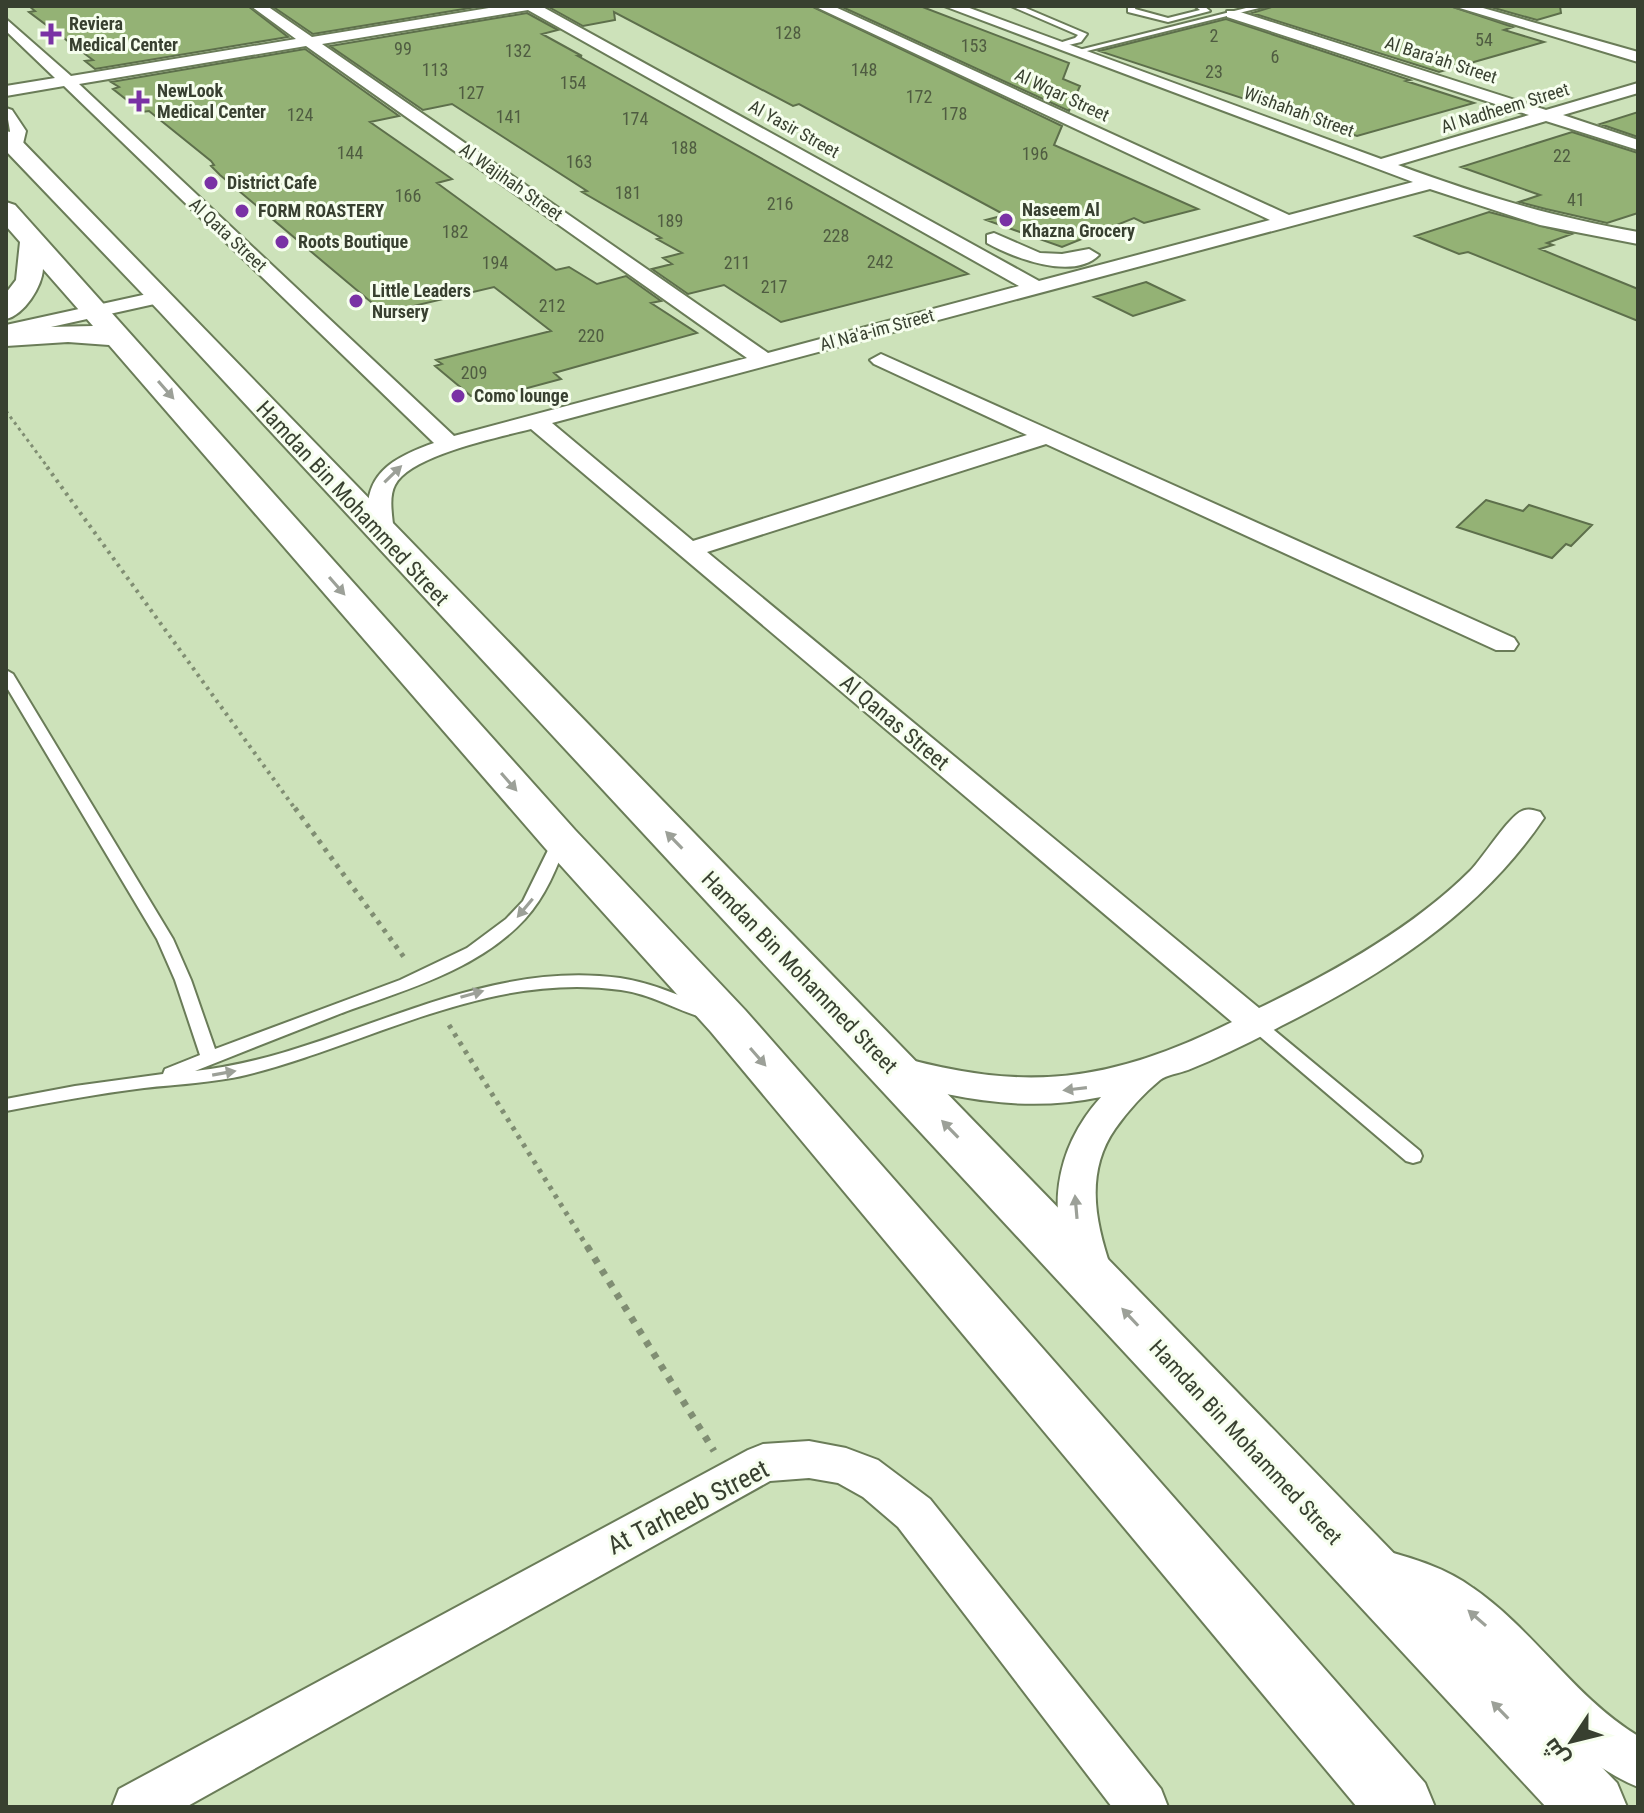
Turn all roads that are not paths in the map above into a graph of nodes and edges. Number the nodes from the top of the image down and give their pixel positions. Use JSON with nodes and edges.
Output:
{"nodes":[{"id":1,"x":258,"y":6,"type":"edge"},
{"id":2,"x":529,"y":6,"type":"edge"},
{"id":3,"x":821,"y":6,"type":"edge"},
{"id":4,"x":951,"y":6,"type":"edge"},
{"id":5,"x":1019,"y":6,"type":"edge"},
{"id":6,"x":1132,"y":6,"type":"edge"},
{"id":7,"x":1199,"y":6,"type":"edge"},
{"id":8,"x":1263,"y":6,"type":"edge"},
{"id":9,"x":1460,"y":6,"type":"edge"},
{"id":10,"x":1232,"y":14,"type":"junction"},
{"id":11,"x":1178,"y":19,"type":"junction"},
{"id":12,"x":6,"y":23,"type":"edge"},
{"id":13,"x":311,"y":42,"type":"junction"},
{"id":14,"x":1072,"y":45,"type":"junction"},
{"id":15,"x":1638,"y":57,"type":"edge"},
{"id":16,"x":69,"y":83,"type":"junction"},
{"id":17,"x":41,"y":87,"type":"junction"},
{"id":18,"x":1638,"y":88,"type":"edge"},
{"id":19,"x":6,"y":91,"type":"edge"},
{"id":20,"x":6,"y":100,"type":"edge"},
{"id":21,"x":1549,"y":116,"type":"junction"},
{"id":22,"x":9,"y":133,"type":"edge"},
{"id":23,"x":1638,"y":145,"type":"edge"},
{"id":24,"x":1383,"y":164,"type":"junction"},
{"id":25,"x":1431,"y":183,"type":"junction"},
{"id":26,"x":6,"y":195,"type":"edge"},
{"id":27,"x":6,"y":210,"type":"edge"},
{"id":28,"x":1287,"y":221,"type":"junction"},
{"id":29,"x":944,"y":236,"type":"junction"},
{"id":30,"x":1638,"y":238,"type":"edge"},
{"id":31,"x":33,"y":240,"type":"junction"},
{"id":32,"x":1132,"y":244,"type":"dead end"},
{"id":33,"x":1037,"y":288,"type":"junction"},
{"id":34,"x":124,"y":305,"type":"junction"},
{"id":35,"x":6,"y":312,"type":"edge"},
{"id":36,"x":6,"y":334,"type":"edge"},
{"id":37,"x":177,"y":355,"type":"dead end"},
{"id":38,"x":764,"y":360,"type":"junction"},
{"id":39,"x":881,"y":360,"type":"dead end"},
{"id":40,"x":535,"y":421,"type":"junction"},
{"id":41,"x":1047,"y":436,"type":"junction"},
{"id":42,"x":292,"y":438,"type":"junction"},
{"id":43,"x":451,"y":446,"type":"junction"},
{"id":44,"x":382,"y":534,"type":"junction"},
{"id":45,"x":689,"y":550,"type":"junction"},
{"id":46,"x":1505,"y":644,"type":"dead end"},
{"id":47,"x":6,"y":674,"type":"edge"},
{"id":48,"x":1529,"y":818,"type":"dead end"},
{"id":49,"x":560,"y":839,"type":"junction"},
{"id":50,"x":728,"y":1021,"type":"junction"},
{"id":51,"x":1256,"y":1024,"type":"junction"},
{"id":52,"x":210,"y":1059,"type":"junction"},
{"id":53,"x":888,"y":1065,"type":"junction"},
{"id":54,"x":1151,"y":1071,"type":"junction"},
{"id":55,"x":147,"y":1082,"type":"junction"},
{"id":56,"x":6,"y":1105,"type":"edge"},
{"id":57,"x":1413,"y":1156,"type":"dead end"},
{"id":58,"x":1097,"y":1282,"type":"junction"},
{"id":59,"x":1363,"y":1567,"type":"junction"},
{"id":60,"x":1638,"y":1763,"type":"edge"},
{"id":61,"x":137,"y":1807,"type":"edge"},
{"id":62,"x":1143,"y":1807,"type":"edge"},
{"id":63,"x":1401,"y":1807,"type":"edge"},
{"id":64,"x":1593,"y":1807,"type":"edge"}],
"edges":[{"from":1,"to":13,"type":"street","name":"Al Wajihah Street"},
{"from":2,"to":13,"type":"street"},
{"from":2,"to":29,"type":"street","name":"Al Yasir Street"},
{"from":3,"to":28,"type":"street","name":"Al Wqar Street"},
{"from":4,"to":14,"type":"street","name":"Wishahah Street"},
{"from":5,"to":14,"type":"lane"},
{"from":6,"to":11,"type":"lane"},
{"from":7,"to":11,"type":"lane"},
{"from":8,"to":10,"type":"lane"},
{"from":9,"to":15,"type":"street"},
{"from":10,"to":14,"type":"lane"},
{"from":10,"to":21,"type":"street","name":"Al Bara'ah Street"},
{"from":11,"to":14,"type":"lane"},
{"from":12,"to":16,"type":"street","name":"Al Qata Street"},
{"from":13,"to":16,"type":"street"},
{"from":13,"to":38,"type":"street","name":"Al Wajihah Street"},
{"from":14,"to":24,"type":"street","name":"Wishahah Street"},
{"from":16,"to":17,"type":"street"},
{"from":16,"to":43,"type":"street","name":"Al Qata Street"},
{"from":17,"to":19,"type":"street"},
{"from":17,"to":20,"type":"street"},
{"from":18,"to":21,"type":"street","name":"Al Nadheem Street"},
{"from":21,"to":23,"type":"street","name":"Al Bara'ah Street"},
{"from":21,"to":24,"type":"street","name":"Al Nadheem Street"},
{"from":22,"to":34,"type":"main road","name":"Hamdan Bin Mohammed Street"},
{"from":24,"to":25,"type":"street","name":"Wishahah Street"},
{"from":25,"to":28,"type":"street","name":"Al Na'a-im Street"},
{"from":25,"to":30,"type":"street","name":"Wishahah Street"},
{"from":26,"to":34,"type":"main road"},
{"from":27,"to":31,"type":"main road","name":"Hamdan Bin Mohammed Street"},
{"from":28,"to":33,"type":"street","name":"Al Na'a-im Street"},
{"from":29,"to":32,"type":"street"},
{"from":29,"to":33,"type":"street","name":"Al Yasir Street"},
{"from":31,"to":34,"type":"main road","name":"Hamdan Bin Mohammed Street"},
{"from":31,"to":35,"type":"main road"},
{"from":33,"to":38,"type":"street","name":"Al Na'a-im Street"},
{"from":34,"to":35,"type":"street"},
{"from":34,"to":36,"type":"main road"},
{"from":34,"to":42,"type":"main road","name":"Hamdan Bin Mohammed Street"},
{"from":34,"to":49,"type":"main road","name":"Hamdan Bin Mohammed Street","one_way":true},
{"from":37,"to":42,"type":"main road"},
{"from":38,"to":40,"type":"street","name":"Al Na'a-im Street"},
{"from":39,"to":41,"type":"street"},
{"from":40,"to":43,"type":"street","name":"Al Na'a-im Street"},
{"from":40,"to":45,"type":"street","name":"Al Qanas Street"},
{"from":41,"to":45,"type":"street"},
{"from":41,"to":46,"type":"street"},
{"from":42,"to":44,"type":"main road","name":"Hamdan Bin Mohammed Street"},
{"from":44,"to":43,"type":"street","name":"Al Na'a-im Street","one_way":true},
{"from":53,"to":44,"type":"main road","name":"Hamdan Bin Mohammed Street","one_way":true},
{"from":45,"to":51,"type":"street","name":"Al Qanas Street"},
{"from":47,"to":52,"type":"lane"},
{"from":48,"to":51,"type":"street"},
{"from":49,"to":50,"type":"main road","name":"Hamdan Bin Mohammed Street"},
{"from":49,"to":52,"type":"lane","one_way":true},
{"from":55,"to":50,"type":"lane","one_way":true},
{"from":50,"to":63,"type":"main road","name":"Hamdan Bin Mohammed Street","one_way":true},
{"from":51,"to":54,"type":"street"},
{"from":51,"to":57,"type":"lane","name":"Al Qanas Street"},
{"from":52,"to":55,"type":"lane"},
{"from":54,"to":53,"type":"street","one_way":true},
{"from":58,"to":53,"type":"main road","name":"Hamdan Bin Mohammed Street","one_way":true},
{"from":58,"to":54,"type":"street","one_way":true},
{"from":55,"to":56,"type":"lane"},
{"from":59,"to":58,"type":"main road","name":"Hamdan Bin Mohammed Street","one_way":true},
{"from":60,"to":59,"type":"street","one_way":true},
{"from":64,"to":59,"type":"main road","name":"Hamdan Bin Mohammed Street","one_way":true},
{"from":61,"to":62,"type":"street","name":"At Tarheeb Street"}]}
